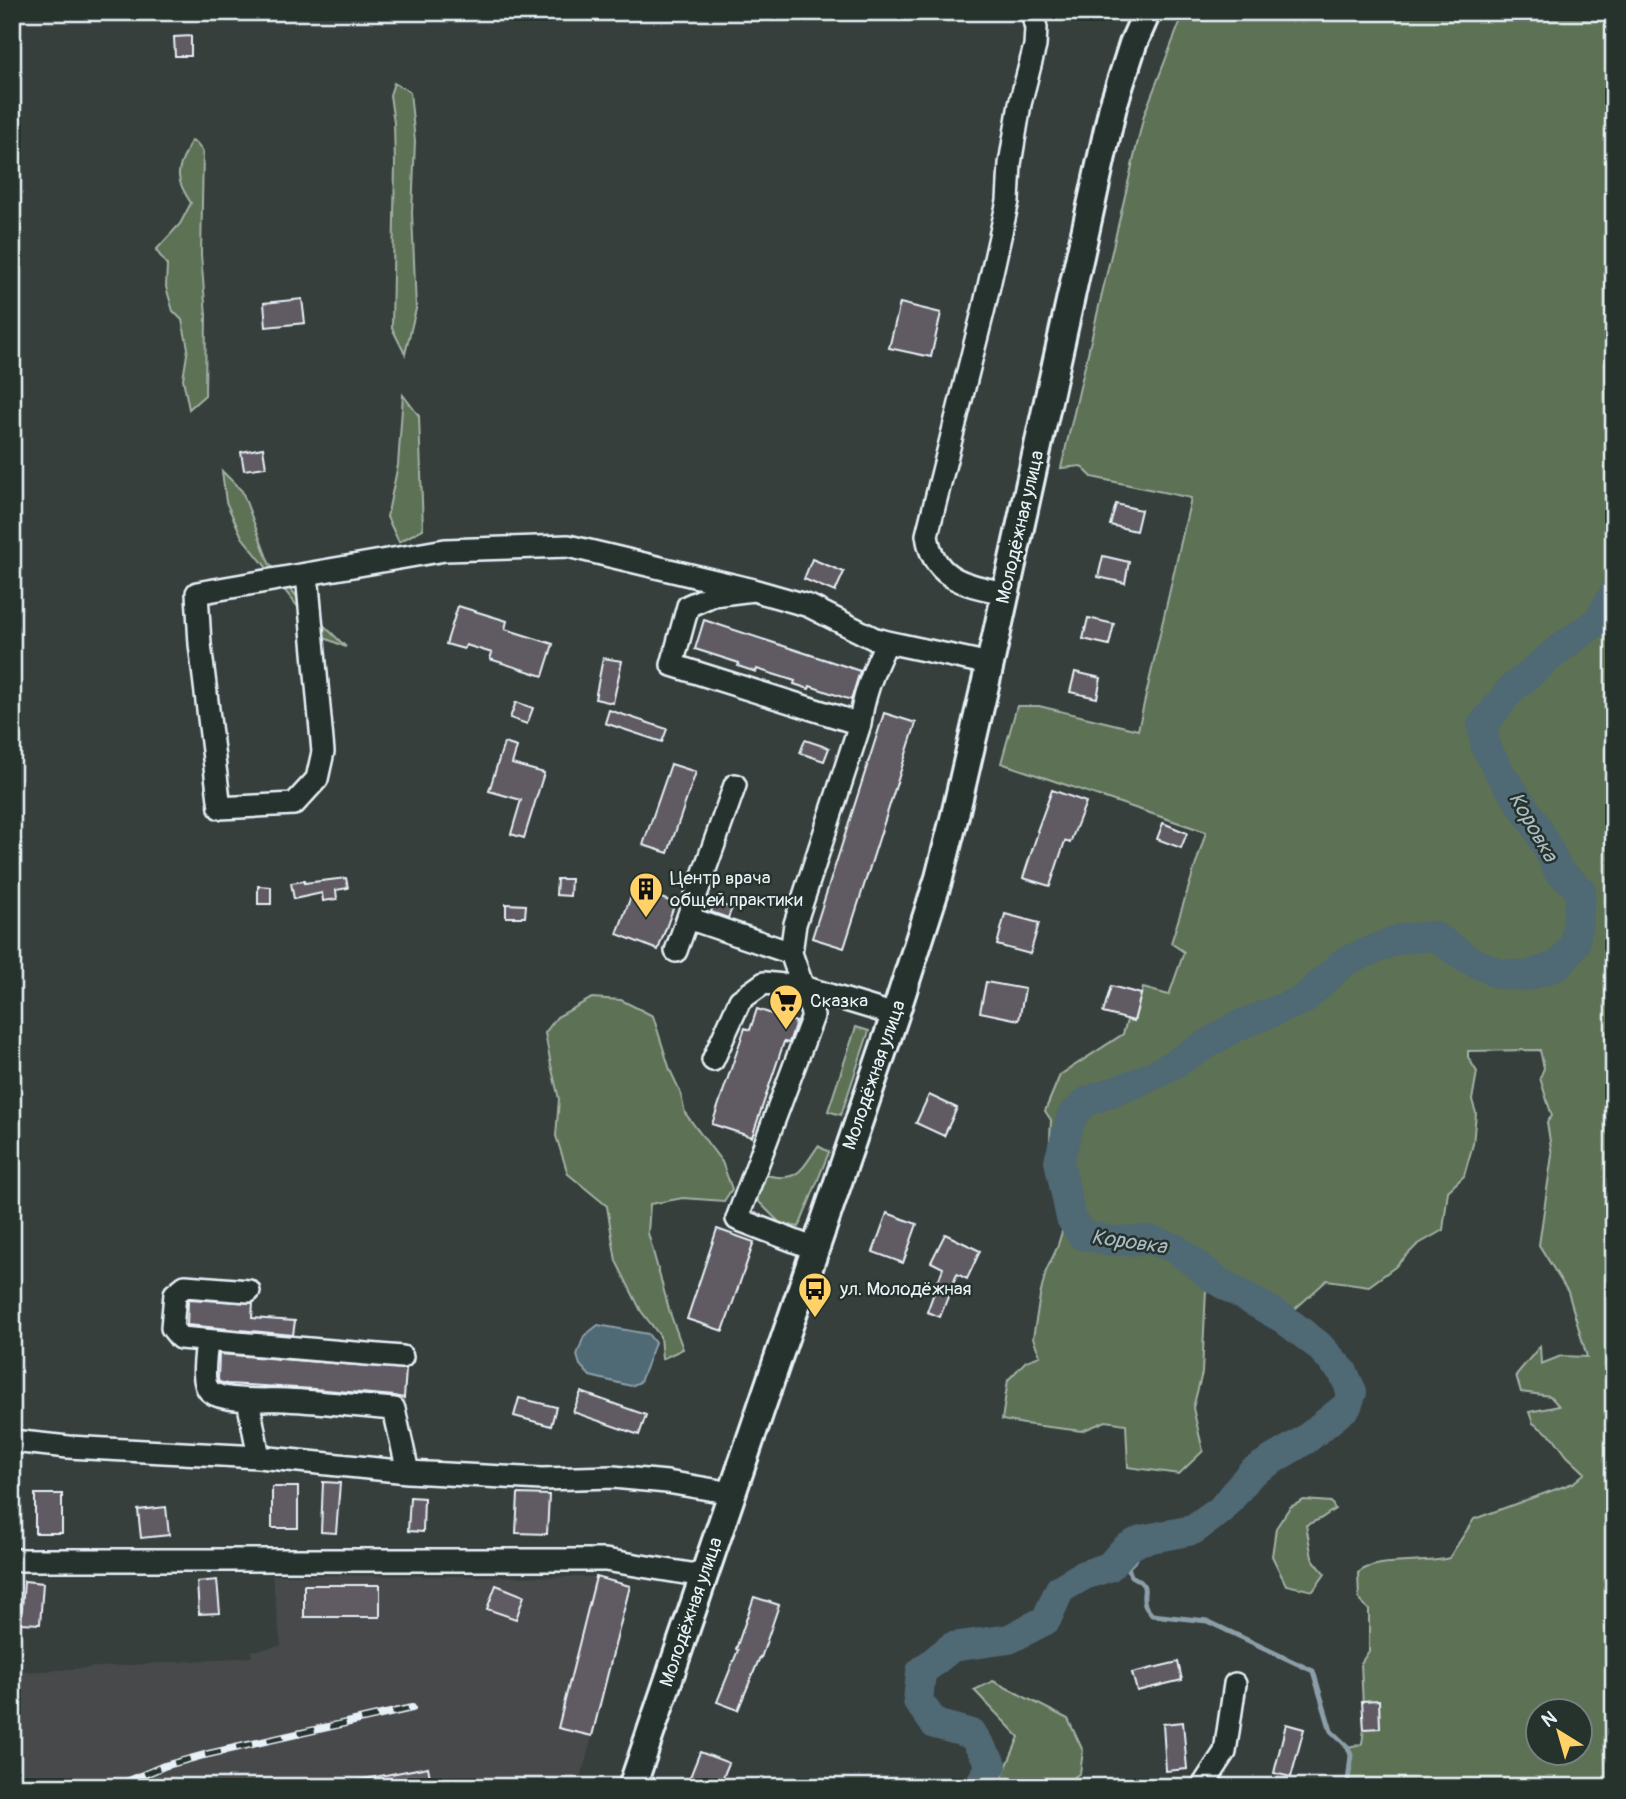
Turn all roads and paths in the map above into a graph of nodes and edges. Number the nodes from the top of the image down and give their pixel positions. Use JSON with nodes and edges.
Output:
{"nodes":[{"id":1,"x":1032,"y":12,"type":"edge"},
{"id":2,"x":1147,"y":12,"type":"edge"},
{"id":3,"x":307,"y":574,"type":"junction"},
{"id":4,"x":753,"y":590,"type":"junction"},
{"id":5,"x":1005,"y":593,"type":"junction"},
{"id":6,"x":887,"y":642,"type":"junction"},
{"id":7,"x":990,"y":664,"type":"junction"},
{"id":8,"x":860,"y":724,"type":"junction"},
{"id":9,"x":735,"y":785,"type":"dead end"},
{"id":10,"x":688,"y":918,"type":"junction"},
{"id":11,"x":676,"y":951,"type":"dead end"},
{"id":12,"x":791,"y":953,"type":"junction"},
{"id":13,"x":803,"y":987,"type":"junction"},
{"id":14,"x":895,"y":1015,"type":"junction"},
{"id":15,"x":713,"y":1060,"type":"dead end"},
{"id":16,"x":815,"y":1249,"type":"junction"},
{"id":17,"x":249,"y":1290,"type":"dead end"},
{"id":18,"x":207,"y":1341,"type":"junction"},
{"id":19,"x":402,"y":1357,"type":"dead end"},
{"id":20,"x":248,"y":1400,"type":"junction"},
{"id":21,"x":12,"y":1441,"type":"edge"},
{"id":22,"x":259,"y":1457,"type":"junction"},
{"id":23,"x":408,"y":1472,"type":"junction"},
{"id":24,"x":732,"y":1493,"type":"junction"},
{"id":25,"x":12,"y":1560,"type":"edge"},
{"id":26,"x":704,"y":1576,"type":"junction"},
{"id":27,"x":1235,"y":1684,"type":"dead end"},
{"id":28,"x":632,"y":1787,"type":"edge"},
{"id":29,"x":1202,"y":1787,"type":"edge"}],
"edges":[{"from":1,"to":5,"type":"street"},
{"from":2,"to":5,"type":"main road","name":"Молодёжная улица"},
{"from":3,"to":3,"type":"street"},
{"from":3,"to":4,"type":"street"},
{"from":4,"to":6,"type":"street"},
{"from":4,"to":8,"type":"street"},
{"from":5,"to":7,"type":"main road","name":"Молодёжная улица"},
{"from":6,"to":7,"type":"street"},
{"from":6,"to":8,"type":"street"},
{"from":7,"to":14,"type":"main road","name":"Молодёжная улица"},
{"from":8,"to":12,"type":"street"},
{"from":9,"to":10,"type":"street"},
{"from":10,"to":11,"type":"street"},
{"from":10,"to":12,"type":"street"},
{"from":12,"to":13,"type":"street"},
{"from":13,"to":14,"type":"street"},
{"from":13,"to":15,"type":"street"},
{"from":13,"to":16,"type":"street"},
{"from":14,"to":16,"type":"main road","name":"Молодёжная улица"},
{"from":16,"to":24,"type":"main road","name":"Молодёжная улица"},
{"from":17,"to":18,"type":"street"},
{"from":18,"to":19,"type":"street"},
{"from":18,"to":20,"type":"street"},
{"from":20,"to":22,"type":"street"},
{"from":20,"to":23,"type":"street"},
{"from":21,"to":22,"type":"street"},
{"from":22,"to":23,"type":"street"},
{"from":23,"to":24,"type":"street"},
{"from":24,"to":26,"type":"main road","name":"Молодёжная улица"},
{"from":25,"to":26,"type":"street"},
{"from":26,"to":28,"type":"main road","name":"Молодёжная улица"},
{"from":27,"to":29,"type":"street"}]}
